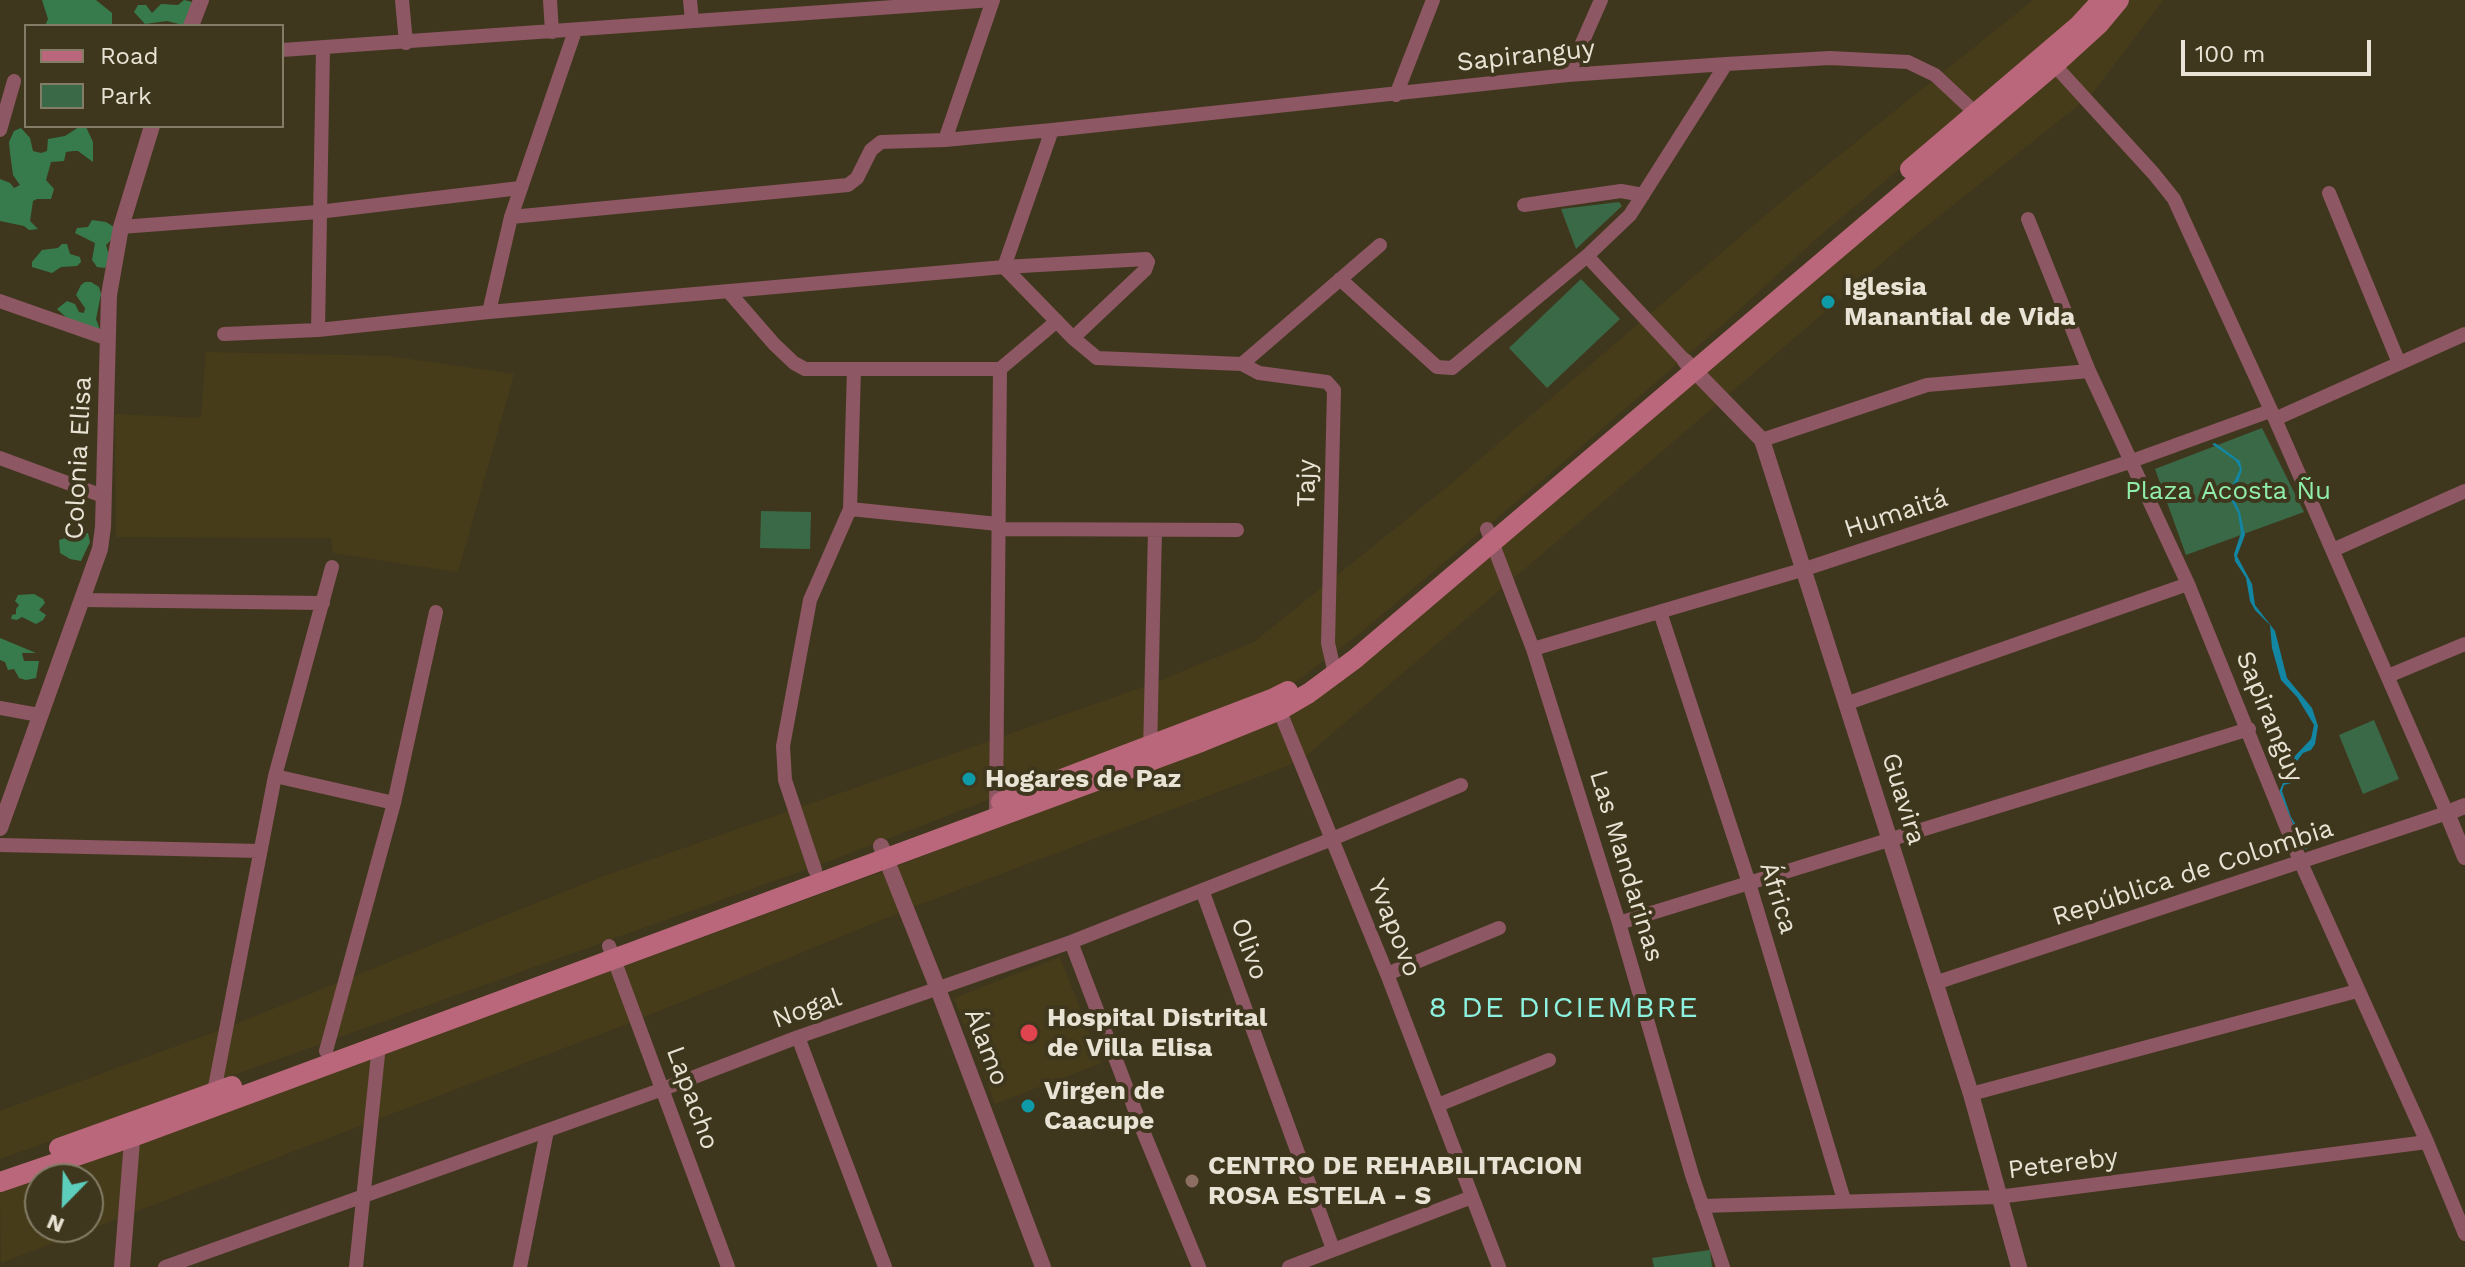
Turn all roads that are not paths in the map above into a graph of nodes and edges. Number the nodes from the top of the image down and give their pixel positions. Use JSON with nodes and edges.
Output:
{"nodes":[{"id":1,"x":201,"y":0,"type":"edge"},
{"id":2,"x":402,"y":0,"type":"edge"},
{"id":3,"x":550,"y":0,"type":"edge"},
{"id":4,"x":690,"y":0,"type":"edge"},
{"id":5,"x":993,"y":0,"type":"edge"},
{"id":6,"x":1433,"y":0,"type":"edge"},
{"id":7,"x":1601,"y":0,"type":"edge"},
{"id":8,"x":2102,"y":0,"type":"edge"},
{"id":9,"x":2119,"y":0,"type":"edge"},
{"id":10,"x":692,"y":21,"type":"junction"},
{"id":11,"x":192,"y":24,"type":"edge"},
{"id":12,"x":575,"y":31,"type":"junction"},
{"id":13,"x":552,"y":32,"type":"junction"},
{"id":14,"x":406,"y":43,"type":"junction"},
{"id":15,"x":323,"y":49,"type":"junction"},
{"id":16,"x":284,"y":50,"type":"edge"},
{"id":17,"x":2049,"y":59,"type":"junction"},
{"id":18,"x":1726,"y":64,"type":"junction"},
{"id":19,"x":1568,"y":75,"type":"junction"},
{"id":20,"x":14,"y":81,"type":"dead end"},
{"id":21,"x":1396,"y":95,"type":"junction"},
{"id":22,"x":1980,"y":118,"type":"junction"},
{"id":23,"x":151,"y":128,"type":"edge"},
{"id":24,"x":0,"y":130,"type":"edge"},
{"id":25,"x":1052,"y":130,"type":"junction"},
{"id":26,"x":945,"y":140,"type":"junction"},
{"id":27,"x":520,"y":188,"type":"junction"},
{"id":28,"x":2329,"y":193,"type":"dead end"},
{"id":29,"x":1643,"y":195,"type":"junction"},
{"id":30,"x":1524,"y":205,"type":"dead end"},
{"id":31,"x":318,"y":212,"type":"junction"},
{"id":32,"x":511,"y":217,"type":"junction"},
{"id":33,"x":2028,"y":219,"type":"dead end"},
{"id":34,"x":121,"y":227,"type":"junction"},
{"id":35,"x":1380,"y":245,"type":"dead end"},
{"id":36,"x":1587,"y":256,"type":"junction"},
{"id":37,"x":1004,"y":267,"type":"junction"},
{"id":38,"x":1340,"y":279,"type":"junction"},
{"id":39,"x":728,"y":291,"type":"junction"},
{"id":40,"x":0,"y":301,"type":"edge"},
{"id":41,"x":489,"y":312,"type":"junction"},
{"id":42,"x":1057,"y":321,"type":"junction"},
{"id":43,"x":318,"y":330,"type":"junction"},
{"id":44,"x":224,"y":334,"type":"dead end"},
{"id":45,"x":2465,"y":334,"type":"edge"},
{"id":46,"x":1073,"y":338,"type":"junction"},
{"id":47,"x":108,"y":339,"type":"junction"},
{"id":48,"x":2399,"y":363,"type":"junction"},
{"id":49,"x":1242,"y":364,"type":"junction"},
{"id":50,"x":1690,"y":366,"type":"junction"},
{"id":51,"x":854,"y":369,"type":"junction"},
{"id":52,"x":1000,"y":369,"type":"junction"},
{"id":53,"x":2089,"y":371,"type":"junction"},
{"id":54,"x":2273,"y":415,"type":"junction"},
{"id":55,"x":1762,"y":440,"type":"junction"},
{"id":56,"x":0,"y":458,"type":"edge"},
{"id":57,"x":2129,"y":462,"type":"junction"},
{"id":58,"x":2465,"y":491,"type":"edge"},
{"id":59,"x":103,"y":496,"type":"junction"},
{"id":60,"x":850,"y":509,"type":"junction"},
{"id":61,"x":998,"y":526,"type":"junction"},
{"id":62,"x":1155,"y":530,"type":"junction"},
{"id":63,"x":1237,"y":530,"type":"dead end"},
{"id":64,"x":1489,"y":536,"type":"junction"},
{"id":65,"x":2333,"y":550,"type":"junction"},
{"id":66,"x":332,"y":567,"type":"dead end"},
{"id":67,"x":1805,"y":569,"type":"junction"},
{"id":68,"x":2188,"y":584,"type":"junction"},
{"id":69,"x":82,"y":600,"type":"junction"},
{"id":70,"x":323,"y":603,"type":"junction"},
{"id":71,"x":436,"y":612,"type":"dead end"},
{"id":72,"x":1660,"y":612,"type":"junction"},
{"id":73,"x":2465,"y":644,"type":"edge"},
{"id":74,"x":1533,"y":649,"type":"junction"},
{"id":75,"x":1332,"y":668,"type":"junction"},
{"id":76,"x":2388,"y":676,"type":"junction"},
{"id":77,"x":1848,"y":703,"type":"junction"},
{"id":78,"x":1277,"y":704,"type":"junction"},
{"id":79,"x":0,"y":708,"type":"edge"},
{"id":80,"x":39,"y":715,"type":"junction"},
{"id":81,"x":2249,"y":729,"type":"junction"},
{"id":82,"x":1150,"y":753,"type":"junction"},
{"id":83,"x":275,"y":776,"type":"junction"},
{"id":84,"x":1461,"y":785,"type":"dead end"},
{"id":85,"x":394,"y":803,"type":"junction"},
{"id":86,"x":2465,"y":806,"type":"edge"},
{"id":87,"x":996,"y":811,"type":"junction"},
{"id":88,"x":2447,"y":813,"type":"junction"},
{"id":89,"x":0,"y":828,"type":"edge"},
{"id":90,"x":1332,"y":839,"type":"junction"},
{"id":91,"x":1890,"y":839,"type":"junction"},
{"id":92,"x":0,"y":845,"type":"edge"},
{"id":93,"x":260,"y":851,"type":"junction"},
{"id":94,"x":884,"y":852,"type":"junction"},
{"id":95,"x":2465,"y":857,"type":"edge"},
{"id":96,"x":2301,"y":863,"type":"junction"},
{"id":97,"x":815,"y":870,"type":"junction"},
{"id":98,"x":1749,"y":883,"type":"junction"},
{"id":99,"x":1202,"y":890,"type":"junction"},
{"id":100,"x":1619,"y":923,"type":"junction"},
{"id":101,"x":1499,"y":928,"type":"dead end"},
{"id":102,"x":1071,"y":942,"type":"junction"},
{"id":103,"x":612,"y":952,"type":"junction"},
{"id":104,"x":1387,"y":974,"type":"junction"},
{"id":105,"x":1935,"y":983,"type":"junction"},
{"id":106,"x":938,"y":989,"type":"junction"},
{"id":107,"x":2357,"y":991,"type":"junction"},
{"id":108,"x":798,"y":1037,"type":"junction"},
{"id":109,"x":379,"y":1045,"type":"junction"},
{"id":110,"x":339,"y":1051,"type":"junction"},
{"id":111,"x":1549,"y":1060,"type":"dead end"},
{"id":112,"x":663,"y":1089,"type":"junction"},
{"id":113,"x":1971,"y":1094,"type":"junction"},
{"id":114,"x":213,"y":1100,"type":"junction"},
{"id":115,"x":1438,"y":1105,"type":"junction"},
{"id":116,"x":134,"y":1128,"type":"junction"},
{"id":117,"x":547,"y":1131,"type":"junction"},
{"id":118,"x":2427,"y":1142,"type":"junction"},
{"id":119,"x":0,"y":1171,"type":"edge"},
{"id":120,"x":0,"y":1182,"type":"edge"},
{"id":121,"x":363,"y":1196,"type":"junction"},
{"id":122,"x":1472,"y":1197,"type":"junction"},
{"id":123,"x":1998,"y":1197,"type":"junction"},
{"id":124,"x":1844,"y":1200,"type":"junction"},
{"id":125,"x":1702,"y":1206,"type":"junction"},
{"id":126,"x":2465,"y":1234,"type":"edge"},
{"id":127,"x":1333,"y":1249,"type":"junction"},
{"id":128,"x":122,"y":1267,"type":"edge"},
{"id":129,"x":165,"y":1267,"type":"edge"},
{"id":130,"x":356,"y":1267,"type":"edge"},
{"id":131,"x":520,"y":1267,"type":"edge"},
{"id":132,"x":728,"y":1267,"type":"edge"},
{"id":133,"x":885,"y":1267,"type":"edge"},
{"id":134,"x":1043,"y":1267,"type":"edge"},
{"id":135,"x":1199,"y":1267,"type":"edge"},
{"id":136,"x":1289,"y":1267,"type":"edge"},
{"id":137,"x":1499,"y":1267,"type":"edge"},
{"id":138,"x":1723,"y":1267,"type":"edge"},
{"id":139,"x":2019,"y":1267,"type":"edge"}],
"edges":[{"from":1,"to":11,"type":"street"},
{"from":2,"to":14,"type":"street"},
{"from":3,"to":13,"type":"street"},
{"from":4,"to":10,"type":"street"},
{"from":5,"to":10,"type":"street"},
{"from":5,"to":26,"type":"street"},
{"from":6,"to":21,"type":"street"},
{"from":7,"to":19,"type":"street"},
{"from":8,"to":17,"type":"main road"},
{"from":9,"to":17,"type":"main road"},
{"from":10,"to":12,"type":"street"},
{"from":12,"to":13,"type":"street"},
{"from":12,"to":27,"type":"street"},
{"from":13,"to":14,"type":"street"},
{"from":14,"to":15,"type":"street"},
{"from":15,"to":16,"type":"street"},
{"from":15,"to":31,"type":"street"},
{"from":17,"to":22,"type":"main road"},
{"from":17,"to":54,"type":"street"},
{"from":18,"to":19,"type":"street","name":"Sapiranguy"},
{"from":18,"to":22,"type":"street","name":"Sapiranguy"},
{"from":18,"to":29,"type":"street"},
{"from":19,"to":21,"type":"street","name":"Sapiranguy"},
{"from":20,"to":24,"type":"street"},
{"from":21,"to":25,"type":"street","name":"Sapiranguy"},
{"from":22,"to":50,"type":"main road"},
{"from":23,"to":34,"type":"street","name":"Colonia Elisa"},
{"from":25,"to":26,"type":"street","name":"Sapiranguy"},
{"from":25,"to":37,"type":"street"},
{"from":26,"to":32,"type":"street","name":"Sapiranguy"},
{"from":27,"to":31,"type":"street"},
{"from":27,"to":32,"type":"street"},
{"from":28,"to":48,"type":"street"},
{"from":29,"to":30,"type":"street"},
{"from":29,"to":36,"type":"street"},
{"from":31,"to":34,"type":"street"},
{"from":31,"to":43,"type":"street"},
{"from":32,"to":41,"type":"street"},
{"from":33,"to":53,"type":"street","name":"Sapiranguy"},
{"from":34,"to":47,"type":"street","name":"Colonia Elisa"},
{"from":35,"to":38,"type":"street"},
{"from":36,"to":38,"type":"street"},
{"from":36,"to":50,"type":"street"},
{"from":37,"to":39,"type":"street"},
{"from":37,"to":42,"type":"street"},
{"from":37,"to":46,"type":"street"},
{"from":38,"to":49,"type":"street"},
{"from":39,"to":41,"type":"street"},
{"from":39,"to":51,"type":"street"},
{"from":40,"to":47,"type":"street"},
{"from":41,"to":43,"type":"street"},
{"from":42,"to":46,"type":"street"},
{"from":42,"to":52,"type":"street"},
{"from":43,"to":44,"type":"street"},
{"from":45,"to":48,"type":"street","name":"Humaitá"},
{"from":46,"to":49,"type":"street"},
{"from":47,"to":59,"type":"street","name":"Colonia Elisa"},
{"from":48,"to":54,"type":"street","name":"Humaitá"},
{"from":49,"to":75,"type":"street","name":"Tajy"},
{"from":50,"to":55,"type":"street","name":"Guavira"},
{"from":50,"to":64,"type":"main road"},
{"from":51,"to":52,"type":"street"},
{"from":51,"to":60,"type":"street"},
{"from":52,"to":61,"type":"street"},
{"from":53,"to":55,"type":"street"},
{"from":53,"to":57,"type":"street","name":"Sapiranguy"},
{"from":54,"to":57,"type":"street","name":"Humaitá"},
{"from":54,"to":65,"type":"street"},
{"from":55,"to":67,"type":"street","name":"Guavira"},
{"from":56,"to":59,"type":"street"},
{"from":57,"to":67,"type":"street","name":"Humaitá"},
{"from":57,"to":68,"type":"street","name":"Sapiranguy"},
{"from":58,"to":65,"type":"street"},
{"from":59,"to":69,"type":"street","name":"Colonia Elisa"},
{"from":60,"to":61,"type":"street"},
{"from":60,"to":97,"type":"street"},
{"from":61,"to":62,"type":"street"},
{"from":61,"to":87,"type":"street"},
{"from":62,"to":63,"type":"street"},
{"from":62,"to":82,"type":"street"},
{"from":64,"to":74,"type":"street","name":"Las Mandarinas"},
{"from":64,"to":75,"type":"main road"},
{"from":65,"to":76,"type":"street"},
{"from":66,"to":70,"type":"street"},
{"from":67,"to":72,"type":"street","name":"Humaitá"},
{"from":67,"to":77,"type":"street","name":"Guavira"},
{"from":68,"to":77,"type":"street"},
{"from":68,"to":81,"type":"street","name":"Sapiranguy"},
{"from":69,"to":70,"type":"street"},
{"from":69,"to":80,"type":"street","name":"Colonia Elisa"},
{"from":70,"to":83,"type":"street"},
{"from":71,"to":85,"type":"street"},
{"from":72,"to":74,"type":"street","name":"Humaitá"},
{"from":72,"to":98,"type":"street","name":"África"},
{"from":73,"to":76,"type":"street"},
{"from":74,"to":100,"type":"street","name":"Las Mandarinas"},
{"from":75,"to":78,"type":"main road"},
{"from":76,"to":88,"type":"street"},
{"from":77,"to":91,"type":"street","name":"Guavira"},
{"from":78,"to":82,"type":"main road"},
{"from":78,"to":90,"type":"street","name":"Yvapovo"},
{"from":79,"to":80,"type":"street"},
{"from":80,"to":89,"type":"street","name":"Colonia Elisa"},
{"from":81,"to":91,"type":"street"},
{"from":81,"to":96,"type":"street","name":"Sapiranguy"},
{"from":82,"to":87,"type":"main road"},
{"from":83,"to":85,"type":"street"},
{"from":83,"to":93,"type":"street"},
{"from":84,"to":90,"type":"street","name":"Nogal"},
{"from":85,"to":110,"type":"street"},
{"from":86,"to":88,"type":"street","name":"República de Colombia"},
{"from":87,"to":94,"type":"main road"},
{"from":88,"to":95,"type":"street"},
{"from":88,"to":96,"type":"street","name":"República de Colombia"},
{"from":90,"to":99,"type":"street","name":"Nogal"},
{"from":90,"to":104,"type":"street","name":"Yvapovo"},
{"from":91,"to":98,"type":"street"},
{"from":91,"to":105,"type":"street","name":"Guavira"},
{"from":92,"to":93,"type":"street"},
{"from":93,"to":114,"type":"street"},
{"from":94,"to":97,"type":"main road"},
{"from":94,"to":103,"type":"main road"},
{"from":94,"to":106,"type":"street","name":"Álamo"},
{"from":96,"to":105,"type":"street","name":"República de Colombia"},
{"from":96,"to":107,"type":"street","name":"Sapiranguy"},
{"from":97,"to":103,"type":"main road"},
{"from":98,"to":100,"type":"street"},
{"from":98,"to":124,"type":"street","name":"África"},
{"from":99,"to":102,"type":"street","name":"Nogal"},
{"from":99,"to":127,"type":"street","name":"Olivo"},
{"from":100,"to":125,"type":"street","name":"Las Mandarinas"},
{"from":101,"to":104,"type":"street"},
{"from":102,"to":106,"type":"street","name":"Nogal"},
{"from":102,"to":135,"type":"street"},
{"from":103,"to":109,"type":"main road"},
{"from":103,"to":110,"type":"main road"},
{"from":103,"to":112,"type":"street","name":"Lapacho"},
{"from":104,"to":115,"type":"street","name":"Yvapovo"},
{"from":105,"to":113,"type":"street","name":"Guavira"},
{"from":106,"to":108,"type":"street","name":"Nogal"},
{"from":106,"to":134,"type":"street","name":"Álamo"},
{"from":107,"to":113,"type":"street"},
{"from":107,"to":118,"type":"street","name":"Sapiranguy"},
{"from":108,"to":112,"type":"street","name":"Nogal"},
{"from":108,"to":133,"type":"street"},
{"from":109,"to":110,"type":"main road"},
{"from":109,"to":121,"type":"street"},
{"from":110,"to":114,"type":"main road"},
{"from":111,"to":115,"type":"street"},
{"from":112,"to":117,"type":"street","name":"Nogal"},
{"from":112,"to":132,"type":"street","name":"Lapacho"},
{"from":113,"to":123,"type":"street","name":"Guavira"},
{"from":114,"to":116,"type":"main road"},
{"from":115,"to":122,"type":"street","name":"Yvapovo"},
{"from":116,"to":119,"type":"main road"},
{"from":116,"to":120,"type":"main road"},
{"from":116,"to":128,"type":"street"},
{"from":117,"to":121,"type":"street","name":"Nogal"},
{"from":117,"to":131,"type":"street"},
{"from":118,"to":123,"type":"street","name":"Petereby"},
{"from":118,"to":126,"type":"street","name":"Sapiranguy"},
{"from":121,"to":129,"type":"street","name":"Nogal"},
{"from":121,"to":130,"type":"street"},
{"from":122,"to":127,"type":"street"},
{"from":122,"to":137,"type":"street","name":"Yvapovo"},
{"from":123,"to":124,"type":"street","name":"Petereby"},
{"from":123,"to":139,"type":"street","name":"Guavira"},
{"from":124,"to":125,"type":"street","name":"Petereby"},
{"from":125,"to":138,"type":"street","name":"Las Mandarinas"},
{"from":127,"to":136,"type":"street"}]}
